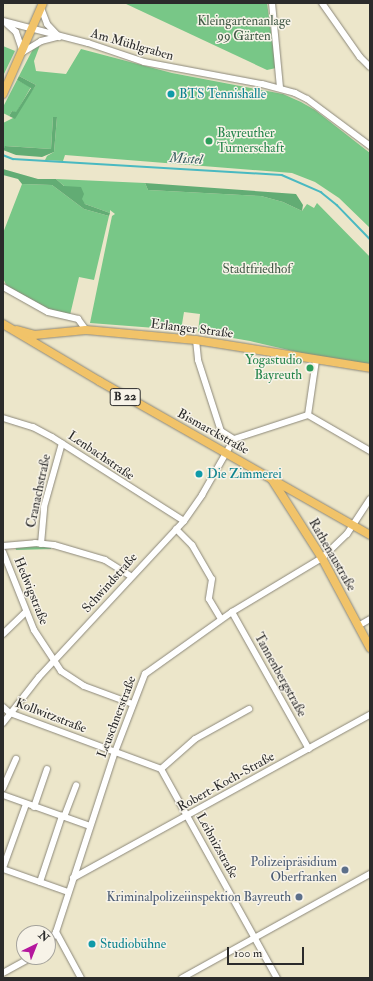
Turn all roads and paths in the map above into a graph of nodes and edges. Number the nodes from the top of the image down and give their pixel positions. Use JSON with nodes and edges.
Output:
{"nodes":[{"id":1,"x":272,"y":3,"type":"edge"},
{"id":2,"x":322,"y":3,"type":"edge"},
{"id":3,"x":42,"y":6,"type":"edge"},
{"id":4,"x":4,"y":21,"type":"edge"},
{"id":5,"x":32,"y":30,"type":"junction"},
{"id":6,"x":59,"y":37,"type":"junction"},
{"id":7,"x":23,"y":52,"type":"junction"},
{"id":8,"x":370,"y":66,"type":"edge"},
{"id":9,"x":280,"y":88,"type":"junction"},
{"id":10,"x":3,"y":94,"type":"edge"},
{"id":11,"x":370,"y":146,"type":"edge"},
{"id":12,"x":3,"y":287,"type":"edge"},
{"id":13,"x":6,"y":326,"type":"edge"},
{"id":14,"x":86,"y":330,"type":"junction"},
{"id":15,"x":47,"y":334,"type":"junction"},
{"id":16,"x":196,"y":340,"type":"junction"},
{"id":17,"x":45,"y":350,"type":"junction"},
{"id":18,"x":316,"y":360,"type":"junction"},
{"id":19,"x":370,"y":368,"type":"edge"},
{"id":20,"x":308,"y":415,"type":"junction"},
{"id":21,"x":3,"y":418,"type":"edge"},
{"id":22,"x":234,"y":439,"type":"junction"},
{"id":23,"x":62,"y":443,"type":"junction"},
{"id":24,"x":370,"y":450,"type":"edge"},
{"id":25,"x":227,"y":454,"type":"junction"},
{"id":26,"x":271,"y":479,"type":"junction"},
{"id":27,"x":300,"y":494,"type":"junction"},
{"id":28,"x":370,"y":499,"type":"edge"},
{"id":29,"x":289,"y":506,"type":"junction"},
{"id":30,"x":184,"y":521,"type":"junction"},
{"id":31,"x":354,"y":525,"type":"junction"},
{"id":32,"x":176,"y":529,"type":"junction"},
{"id":33,"x":370,"y":535,"type":"edge"},
{"id":34,"x":41,"y":544,"type":"junction"},
{"id":35,"x":3,"y":546,"type":"edge"},
{"id":36,"x":3,"y":552,"type":"edge"},
{"id":37,"x":322,"y":558,"type":"junction"},
{"id":38,"x":131,"y":576,"type":"junction"},
{"id":39,"x":26,"y":612,"type":"junction"},
{"id":40,"x":232,"y":612,"type":"junction"},
{"id":41,"x":221,"y":619,"type":"junction"},
{"id":42,"x":370,"y":620,"type":"edge"},
{"id":43,"x":358,"y":626,"type":"junction"},
{"id":44,"x":3,"y":634,"type":"edge"},
{"id":45,"x":370,"y":648,"type":"edge"},
{"id":46,"x":53,"y":662,"type":"junction"},
{"id":47,"x":133,"y":704,"type":"junction"},
{"id":48,"x":3,"y":707,"type":"edge"},
{"id":49,"x":249,"y":709,"type":"dead end"},
{"id":50,"x":10,"y":713,"type":"junction"},
{"id":51,"x":370,"y":715,"type":"edge"},
{"id":52,"x":3,"y":723,"type":"edge"},
{"id":53,"x":308,"y":749,"type":"junction"},
{"id":54,"x":115,"y":752,"type":"junction"},
{"id":55,"x":16,"y":759,"type":"dead end"},
{"id":56,"x":48,"y":769,"type":"dead end"},
{"id":57,"x":161,"y":769,"type":"junction"},
{"id":58,"x":76,"y":785,"type":"dead end"},
{"id":59,"x":3,"y":788,"type":"edge"},
{"id":60,"x":3,"y":795,"type":"edge"},
{"id":61,"x":26,"y":804,"type":"junction"},
{"id":62,"x":34,"y":807,"type":"junction"},
{"id":63,"x":188,"y":816,"type":"junction"},
{"id":64,"x":63,"y":817,"type":"junction"},
{"id":65,"x":90,"y":826,"type":"junction"},
{"id":66,"x":78,"y":864,"type":"junction"},
{"id":67,"x":3,"y":868,"type":"edge"},
{"id":68,"x":92,"y":868,"type":"junction"},
{"id":69,"x":370,"y":874,"type":"edge"},
{"id":70,"x":73,"y":878,"type":"junction"},
{"id":71,"x":40,"y":882,"type":"junction"},
{"id":72,"x":68,"y":892,"type":"junction"},
{"id":73,"x":56,"y":932,"type":"joint"},
{"id":74,"x":256,"y":937,"type":"junction"},
{"id":75,"x":18,"y":965,"type":"edge"},
{"id":76,"x":3,"y":973,"type":"edge"},
{"id":77,"x":81,"y":978,"type":"edge"},
{"id":78,"x":182,"y":978,"type":"edge"},
{"id":79,"x":277,"y":978,"type":"edge"}],
"edges":[{"from":1,"to":9,"type":"street"},
{"from":2,"to":8,"type":"street"},
{"from":3,"to":5,"type":"main road"},
{"from":3,"to":6,"type":"street"},
{"from":4,"to":5,"type":"street","name":"Am Mühlgraben"},
{"from":4,"to":7,"type":"street"},
{"from":5,"to":6,"type":"street","name":"Am Mühlgraben"},
{"from":5,"to":7,"type":"main road"},
{"from":6,"to":7,"type":"street"},
{"from":6,"to":9,"type":"street","name":"Am Mühlgraben"},
{"from":7,"to":10,"type":"main road"},
{"from":9,"to":11,"type":"street","name":"Am Mühlgraben"},
{"from":12,"to":14,"type":"street"},
{"from":13,"to":15,"type":"main road","name":"Erlanger Straße","number":"B 22"},
{"from":13,"to":17,"type":"main road","number":"B 22"},
{"from":14,"to":15,"type":"main road","name":"Erlanger Straße","number":"B 22"},
{"from":14,"to":16,"type":"main road","name":"Erlanger Straße","number":"B 22"},
{"from":15,"to":17,"type":"main road"},
{"from":16,"to":18,"type":"main road","name":"Erlanger Straße","number":"B 22"},
{"from":16,"to":22,"type":"street"},
{"from":17,"to":25,"type":"main road","name":"Bismarckstraße","number":"B 22"},
{"from":18,"to":19,"type":"main road","name":"Erlanger Straße","number":"B 22"},
{"from":18,"to":20,"type":"street"},
{"from":20,"to":22,"type":"street"},
{"from":20,"to":24,"type":"street"},
{"from":21,"to":23,"type":"street","name":"Lenbachstraße"},
{"from":22,"to":25,"type":"street","name":"Schwindstraße"},
{"from":23,"to":30,"type":"street","name":"Lenbachstraße"},
{"from":23,"to":34,"type":"street","name":"Cranachstraße"},
{"from":25,"to":26,"type":"main road","name":"Bismarckstraße","number":"B 22"},
{"from":25,"to":30,"type":"street","name":"Schwindstraße"},
{"from":26,"to":27,"type":"main road","name":"Bismarckstraße","number":"B 22"},
{"from":26,"to":29,"type":"main road","name":"Rathenaustraße"},
{"from":27,"to":29,"type":"main road"},
{"from":27,"to":31,"type":"main road","name":"Bismarckstraße","number":"B 22"},
{"from":28,"to":31,"type":"street","name":"Leuschnerstraße"},
{"from":29,"to":37,"type":"main road","name":"Rathenaustraße"},
{"from":30,"to":32,"type":"street","name":"Schwindstraße"},
{"from":31,"to":33,"type":"main road","name":"Bismarckstraße","number":"B 22"},
{"from":31,"to":37,"type":"street","name":"Leuschnerstraße"},
{"from":32,"to":38,"type":"street","name":"Schwindstraße"},
{"from":32,"to":41,"type":"street"},
{"from":34,"to":35,"type":"street"},
{"from":34,"to":38,"type":"street"},
{"from":36,"to":39,"type":"street","name":"Hedwigstraße"},
{"from":37,"to":40,"type":"street","name":"Leuschnerstraße"},
{"from":37,"to":43,"type":"main road","name":"Rathenaustraße"},
{"from":38,"to":46,"type":"street","name":"Schwindstraße"},
{"from":39,"to":44,"type":"street"},
{"from":39,"to":46,"type":"street","name":"Hedwigstraße"},
{"from":40,"to":41,"type":"street","name":"Leuschnerstraße"},
{"from":40,"to":53,"type":"street","name":"Tannenbergstraße"},
{"from":41,"to":47,"type":"street","name":"Leuschnerstraße"},
{"from":42,"to":43,"type":"street"},
{"from":43,"to":45,"type":"main road","name":"Rathenaustraße"},
{"from":46,"to":47,"type":"street","name":"Hedwigstraße"},
{"from":46,"to":50,"type":"street","name":"Schwindstraße"},
{"from":47,"to":54,"type":"street","name":"Leuschnerstraße"},
{"from":48,"to":50,"type":"street","name":"Kollwitzstraße"},
{"from":49,"to":57,"type":"street"},
{"from":50,"to":52,"type":"street","name":"Schwindstraße"},
{"from":50,"to":54,"type":"street","name":"Kollwitzstraße"},
{"from":51,"to":53,"type":"street","name":"Robert-Koch-Straße"},
{"from":53,"to":63,"type":"street","name":"Robert-Koch-Straße"},
{"from":54,"to":57,"type":"street"},
{"from":54,"to":65,"type":"street","name":"Leuschnerstraße"},
{"from":55,"to":59,"type":"street"},
{"from":56,"to":62,"type":"street"},
{"from":57,"to":63,"type":"street","name":"Leibnizstraße"},
{"from":58,"to":64,"type":"street"},
{"from":60,"to":61,"type":"street"},
{"from":61,"to":62,"type":"street"},
{"from":61,"to":67,"type":"street"},
{"from":62,"to":64,"type":"street"},
{"from":63,"to":68,"type":"street","name":"Robert-Koch-Straße"},
{"from":63,"to":74,"type":"street","name":"Leibnizstraße"},
{"from":64,"to":65,"type":"street"},
{"from":64,"to":71,"type":"street"},
{"from":65,"to":66,"type":"street","name":"Leuschnerstraße"},
{"from":66,"to":68,"type":"street"},
{"from":66,"to":70,"type":"street","name":"Leuschnerstraße"},
{"from":67,"to":71,"type":"street"},
{"from":68,"to":70,"type":"street","name":"Robert-Koch-Straße"},
{"from":69,"to":74,"type":"street"},
{"from":70,"to":72,"type":"street","name":"Leuschnerstraße"},
{"from":71,"to":72,"type":"street"},
{"from":72,"to":73,"type":"street","name":"Leuschnerstraße"},
{"from":73,"to":77,"type":"street"},
{"from":74,"to":78,"type":"street"},
{"from":74,"to":79,"type":"street","name":"Leibnizstraße"},
{"from":75,"to":76,"type":"street"}]}
